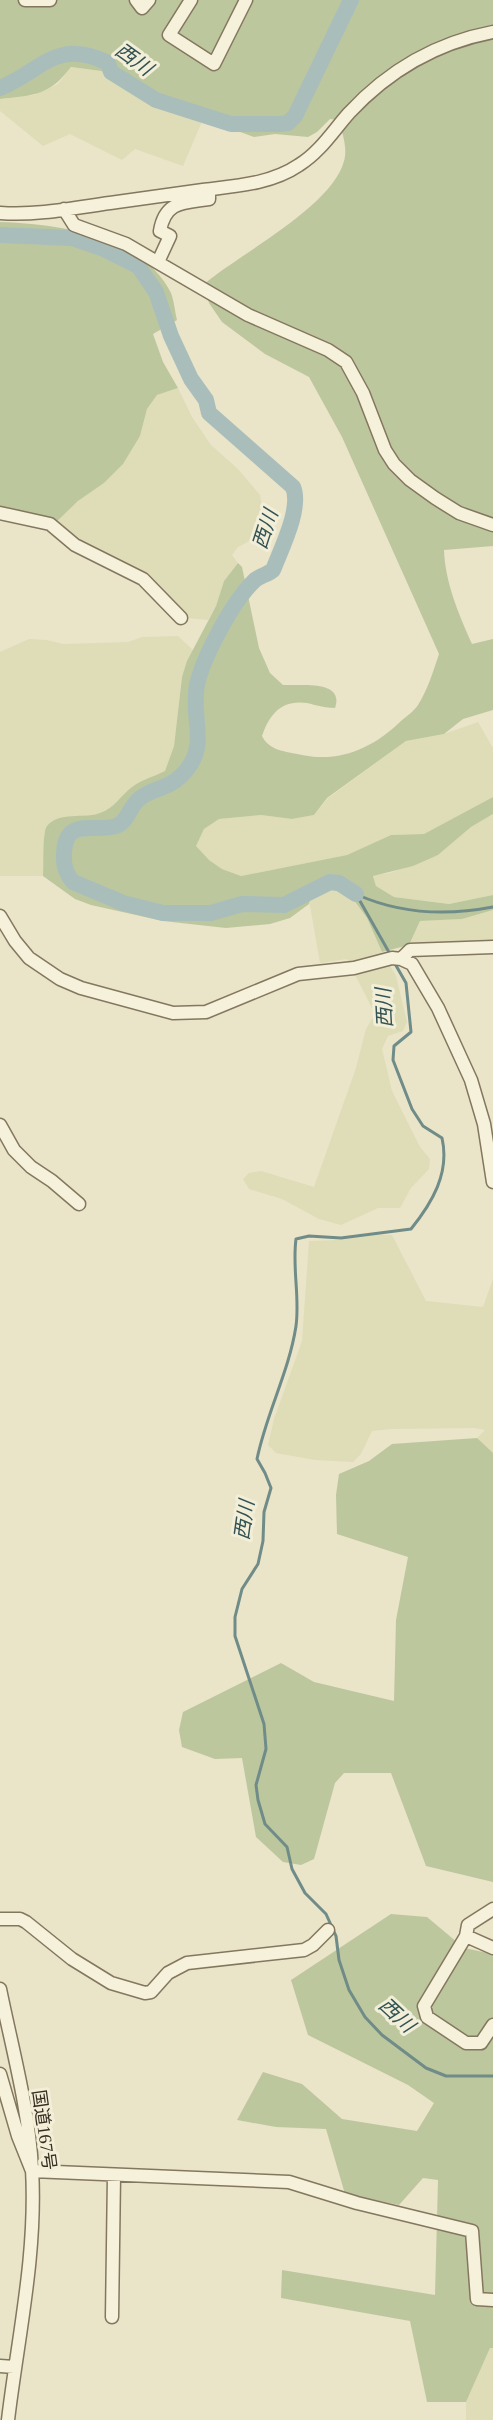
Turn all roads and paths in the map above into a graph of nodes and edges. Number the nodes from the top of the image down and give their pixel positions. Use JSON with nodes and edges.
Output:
{"nodes":[{"id":1,"x":25,"y":0,"type":"edge"},
{"id":2,"x":50,"y":0,"type":"edge"},
{"id":3,"x":136,"y":0,"type":"edge"},
{"id":4,"x":149,"y":0,"type":"edge"},
{"id":5,"x":191,"y":0,"type":"edge"},
{"id":6,"x":246,"y":0,"type":"edge"},
{"id":7,"x":493,"y":32,"type":"edge"},
{"id":8,"x":209,"y":190,"type":"junction"},
{"id":9,"x":64,"y":209,"type":"junction"},
{"id":10,"x":0,"y":213,"type":"edge"},
{"id":11,"x":158,"y":262,"type":"junction"},
{"id":12,"x":0,"y":513,"type":"edge"},
{"id":13,"x":493,"y":525,"type":"edge"},
{"id":14,"x":181,"y":618,"type":"dead end"},
{"id":15,"x":0,"y":916,"type":"edge"},
{"id":16,"x":493,"y":946,"type":"edge"},
{"id":17,"x":401,"y":959,"type":"junction"},
{"id":18,"x":0,"y":1125,"type":"edge"},
{"id":19,"x":493,"y":1182,"type":"edge"},
{"id":20,"x":79,"y":1204,"type":"dead end"},
{"id":21,"x":493,"y":1909,"type":"edge"},
{"id":22,"x":0,"y":1919,"type":"edge"},
{"id":23,"x":328,"y":1930,"type":"dead end"},
{"id":24,"x":466,"y":1936,"type":"junction"},
{"id":25,"x":493,"y":1948,"type":"edge"},
{"id":26,"x":0,"y":1989,"type":"edge"},
{"id":27,"x":493,"y":2025,"type":"edge"},
{"id":28,"x":0,"y":2074,"type":"edge"},
{"id":29,"x":33,"y":2171,"type":"junction"},
{"id":30,"x":114,"y":2175,"type":"junction"},
{"id":31,"x":493,"y":2300,"type":"edge"},
{"id":32,"x":112,"y":2317,"type":"dead end"},
{"id":33,"x":0,"y":2366,"type":"edge"},
{"id":34,"x":14,"y":2367,"type":"junction"},
{"id":35,"x":8,"y":2420,"type":"edge"}],
"edges":[{"from":1,"to":2,"type":"street"},
{"from":3,"to":4,"type":"street"},
{"from":5,"to":6,"type":"street"},
{"from":7,"to":8,"type":"street"},
{"from":8,"to":9,"type":"street"},
{"from":8,"to":11,"type":"street"},
{"from":9,"to":10,"type":"street"},
{"from":9,"to":11,"type":"street"},
{"from":11,"to":13,"type":"street"},
{"from":12,"to":14,"type":"street"},
{"from":15,"to":17,"type":"street"},
{"from":16,"to":17,"type":"street"},
{"from":17,"to":19,"type":"street"},
{"from":18,"to":20,"type":"street"},
{"from":21,"to":24,"type":"street"},
{"from":22,"to":23,"type":"street"},
{"from":24,"to":25,"type":"street"},
{"from":24,"to":27,"type":"street"},
{"from":26,"to":29,"type":"street","name":"国道167号"},
{"from":28,"to":29,"type":"street"},
{"from":29,"to":30,"type":"street"},
{"from":29,"to":34,"type":"street","name":"国道167号"},
{"from":30,"to":31,"type":"street"},
{"from":30,"to":32,"type":"street"},
{"from":33,"to":34,"type":"street"},
{"from":34,"to":35,"type":"street","name":"国道167号"}]}
